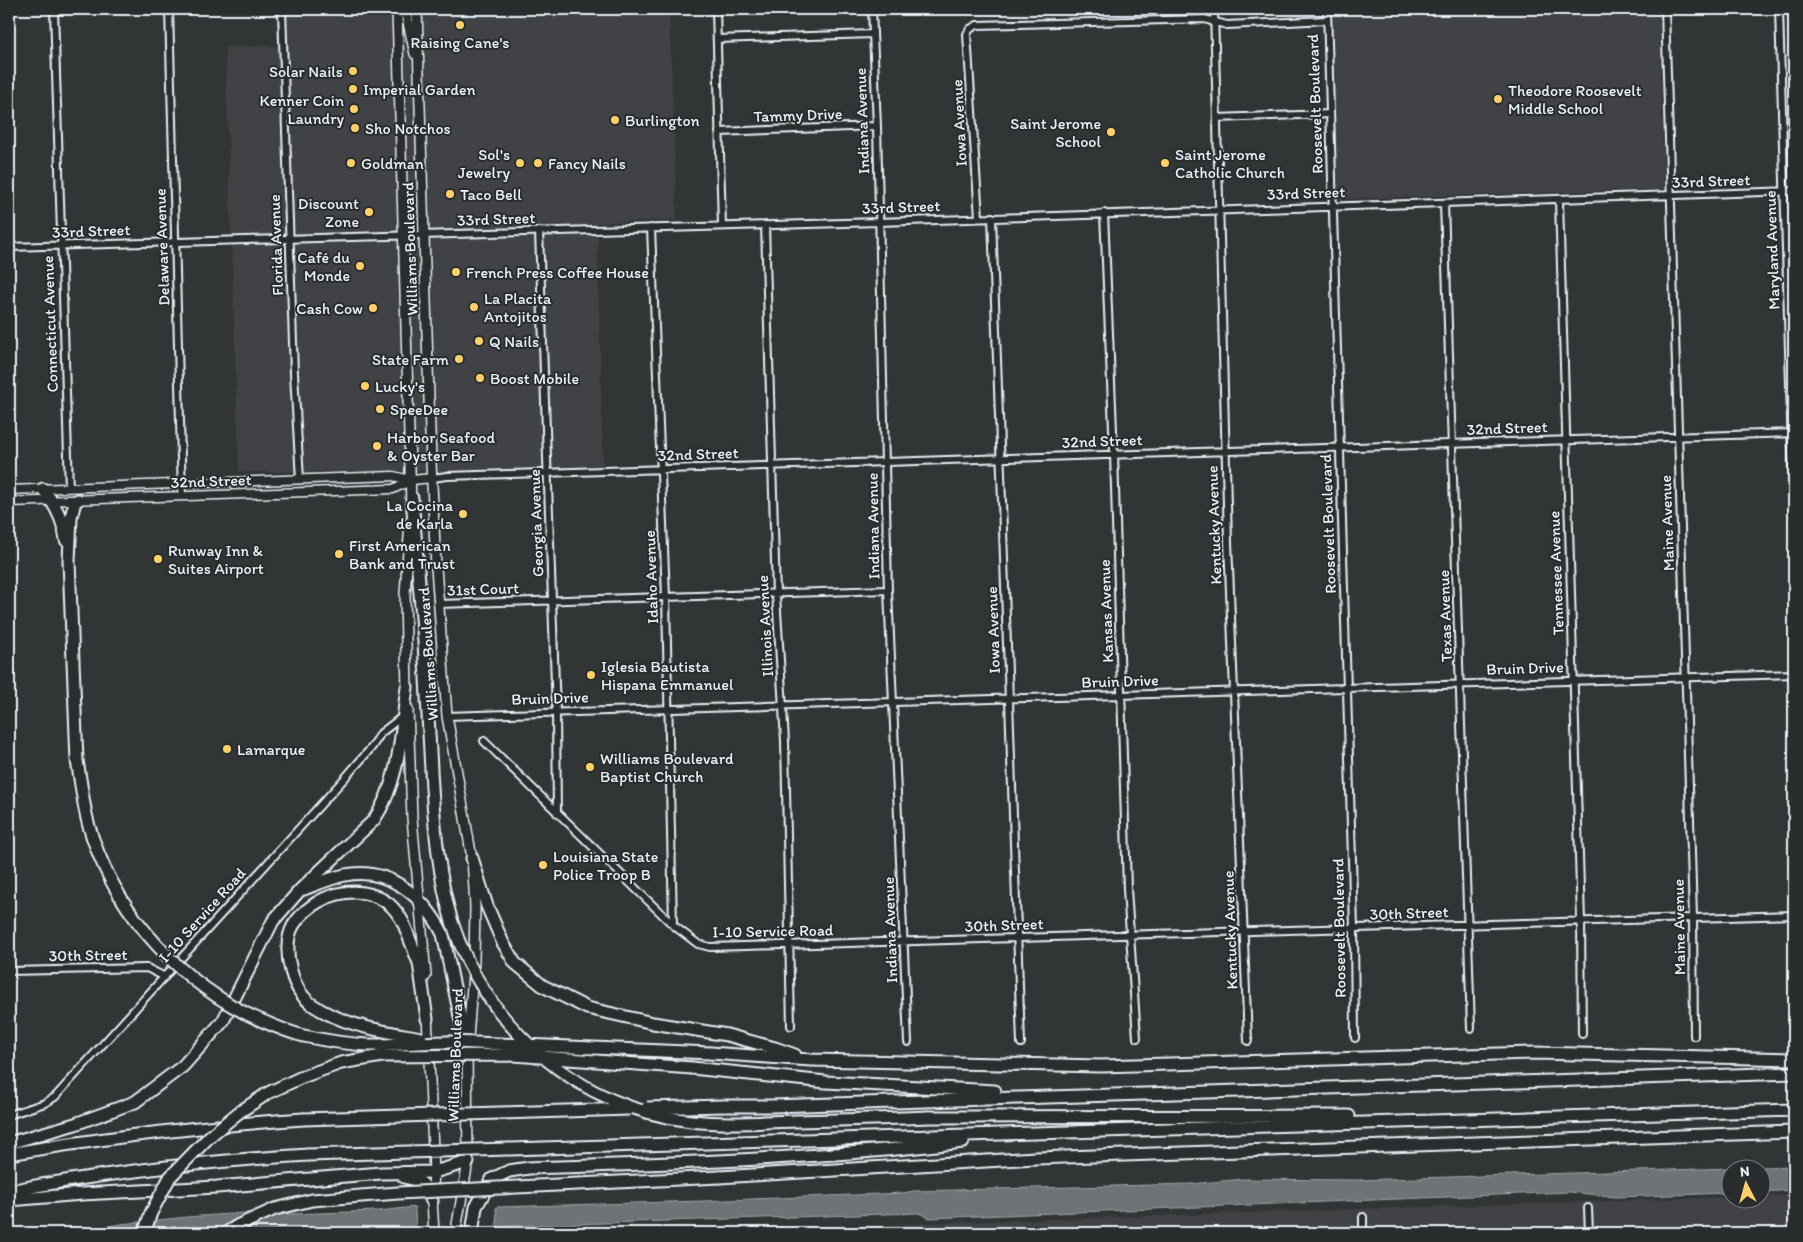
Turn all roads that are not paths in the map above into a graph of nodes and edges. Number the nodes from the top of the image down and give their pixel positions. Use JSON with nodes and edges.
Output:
{"nodes":[{"id":1,"x":54,"y":9,"type":"edge"},
{"id":2,"x":169,"y":9,"type":"edge"},
{"id":3,"x":282,"y":9,"type":"edge"},
{"id":4,"x":397,"y":9,"type":"edge"},
{"id":5,"x":405,"y":9,"type":"edge"},
{"id":6,"x":417,"y":9,"type":"edge"},
{"id":7,"x":716,"y":9,"type":"edge"},
{"id":8,"x":872,"y":9,"type":"edge"},
{"id":9,"x":1214,"y":9,"type":"edge"},
{"id":10,"x":1326,"y":9,"type":"edge"},
{"id":11,"x":1665,"y":9,"type":"edge"},
{"id":12,"x":1779,"y":9,"type":"edge"},
{"id":13,"x":1327,"y":20,"type":"junction"},
{"id":14,"x":1214,"y":21,"type":"junction"},
{"id":15,"x":873,"y":34,"type":"junction"},
{"id":16,"x":717,"y":39,"type":"junction"},
{"id":17,"x":419,"y":72,"type":"junction"},
{"id":18,"x":1330,"y":114,"type":"junction"},
{"id":19,"x":1217,"y":118,"type":"junction"},
{"id":20,"x":877,"y":126,"type":"junction"},
{"id":21,"x":719,"y":132,"type":"junction"},
{"id":22,"x":1794,"y":191,"type":"edge"},
{"id":23,"x":1784,"y":192,"type":"junction"},
{"id":24,"x":1671,"y":196,"type":"junction"},
{"id":25,"x":1559,"y":200,"type":"junction"},
{"id":26,"x":1444,"y":203,"type":"junction"},
{"id":27,"x":1332,"y":206,"type":"junction"},
{"id":28,"x":1220,"y":209,"type":"junction"},
{"id":29,"x":1104,"y":213,"type":"junction"},
{"id":30,"x":992,"y":217,"type":"junction"},
{"id":31,"x":979,"y":218,"type":"junction"},
{"id":32,"x":879,"y":222,"type":"junction"},
{"id":33,"x":765,"y":224,"type":"junction"},
{"id":34,"x":722,"y":226,"type":"junction"},
{"id":35,"x":651,"y":228,"type":"junction"},
{"id":36,"x":539,"y":231,"type":"junction"},
{"id":37,"x":425,"y":234,"type":"junction"},
{"id":38,"x":404,"y":235,"type":"junction"},
{"id":39,"x":290,"y":238,"type":"junction"},
{"id":40,"x":176,"y":242,"type":"junction"},
{"id":41,"x":62,"y":245,"type":"junction"},
{"id":42,"x":9,"y":247,"type":"edge"},
{"id":43,"x":1793,"y":433,"type":"edge"},
{"id":44,"x":1678,"y":437,"type":"junction"},
{"id":45,"x":1566,"y":440,"type":"junction"},
{"id":46,"x":1452,"y":443,"type":"junction"},
{"id":47,"x":1339,"y":447,"type":"junction"},
{"id":48,"x":1225,"y":451,"type":"junction"},
{"id":49,"x":1114,"y":454,"type":"junction"},
{"id":50,"x":1001,"y":458,"type":"junction"},
{"id":51,"x":885,"y":462,"type":"junction"},
{"id":52,"x":772,"y":465,"type":"junction"},
{"id":53,"x":661,"y":468,"type":"junction"},
{"id":54,"x":548,"y":472,"type":"junction"},
{"id":55,"x":432,"y":478,"type":"junction"},
{"id":56,"x":300,"y":480,"type":"junction"},
{"id":57,"x":412,"y":480,"type":"junction"},
{"id":58,"x":276,"y":481,"type":"junction"},
{"id":59,"x":182,"y":484,"type":"junction"},
{"id":60,"x":70,"y":488,"type":"junction"},
{"id":61,"x":43,"y":489,"type":"junction"},
{"id":62,"x":9,"y":490,"type":"edge"},
{"id":63,"x":276,"y":493,"type":"junction"},
{"id":64,"x":182,"y":496,"type":"junction"},
{"id":65,"x":412,"y":498,"type":"junction"},
{"id":66,"x":78,"y":500,"type":"junction"},
{"id":67,"x":52,"y":501,"type":"junction"},
{"id":68,"x":9,"y":502,"type":"edge"},
{"id":69,"x":1794,"y":521,"type":"edge"},
{"id":70,"x":69,"y":561,"type":"junction"},
{"id":71,"x":888,"y":590,"type":"junction"},
{"id":72,"x":776,"y":595,"type":"junction"},
{"id":73,"x":666,"y":597,"type":"junction"},
{"id":74,"x":552,"y":600,"type":"junction"},
{"id":75,"x":439,"y":604,"type":"junction"},
{"id":76,"x":1794,"y":674,"type":"edge"},
{"id":77,"x":1686,"y":677,"type":"junction"},
{"id":78,"x":1574,"y":680,"type":"junction"},
{"id":79,"x":1461,"y":684,"type":"junction"},
{"id":80,"x":407,"y":687,"type":"junction"},
{"id":81,"x":1346,"y":688,"type":"junction"},
{"id":82,"x":1234,"y":691,"type":"junction"},
{"id":83,"x":1122,"y":695,"type":"junction"},
{"id":84,"x":1008,"y":698,"type":"junction"},
{"id":85,"x":894,"y":702,"type":"junction"},
{"id":86,"x":783,"y":705,"type":"junction"},
{"id":87,"x":668,"y":708,"type":"junction"},
{"id":88,"x":556,"y":712,"type":"junction"},
{"id":89,"x":404,"y":715,"type":"junction"},
{"id":90,"x":447,"y":716,"type":"junction"},
{"id":91,"x":484,"y":741,"type":"dead end"},
{"id":92,"x":557,"y":814,"type":"junction"},
{"id":93,"x":472,"y":858,"type":"junction"},
{"id":94,"x":300,"y":890,"type":"junction"},
{"id":95,"x":419,"y":899,"type":"junction"},
{"id":96,"x":1794,"y":916,"type":"edge"},
{"id":97,"x":1693,"y":918,"type":"junction"},
{"id":98,"x":1581,"y":921,"type":"junction"},
{"id":99,"x":673,"y":925,"type":"junction"},
{"id":100,"x":1467,"y":925,"type":"junction"},
{"id":101,"x":1354,"y":928,"type":"junction"},
{"id":102,"x":1244,"y":931,"type":"junction"},
{"id":103,"x":1130,"y":934,"type":"junction"},
{"id":104,"x":1018,"y":938,"type":"junction"},
{"id":105,"x":904,"y":942,"type":"junction"},
{"id":106,"x":789,"y":945,"type":"junction"},
{"id":107,"x":9,"y":971,"type":"edge"},
{"id":108,"x":165,"y":977,"type":"junction"},
{"id":109,"x":428,"y":1019,"type":"junction"},
{"id":110,"x":791,"y":1026,"type":"dead end"},
{"id":111,"x":1471,"y":1029,"type":"dead end"},
{"id":112,"x":1582,"y":1034,"type":"dead end"},
{"id":113,"x":1694,"y":1036,"type":"dead end"},
{"id":114,"x":1137,"y":1038,"type":"dead end"},
{"id":115,"x":1355,"y":1038,"type":"dead end"},
{"id":116,"x":1248,"y":1041,"type":"dead end"},
{"id":117,"x":440,"y":1042,"type":"junction"},
{"id":118,"x":908,"y":1042,"type":"dead end"},
{"id":119,"x":1021,"y":1043,"type":"dead end"},
{"id":120,"x":467,"y":1050,"type":"junction"},
{"id":121,"x":1794,"y":1058,"type":"edge"},
{"id":122,"x":811,"y":1060,"type":"junction"},
{"id":123,"x":1794,"y":1073,"type":"edge"},
{"id":124,"x":1074,"y":1095,"type":"junction"},
{"id":125,"x":1794,"y":1110,"type":"edge"},
{"id":126,"x":9,"y":1115,"type":"edge"},
{"id":127,"x":1573,"y":1116,"type":"junction"},
{"id":128,"x":1794,"y":1132,"type":"edge"},
{"id":129,"x":1037,"y":1134,"type":"junction"},
{"id":130,"x":9,"y":1143,"type":"edge"},
{"id":131,"x":9,"y":1154,"type":"edge"},
{"id":132,"x":468,"y":1162,"type":"junction"},
{"id":133,"x":434,"y":1172,"type":"junction"},
{"id":134,"x":381,"y":1173,"type":"junction"},
{"id":135,"x":9,"y":1191,"type":"edge"},
{"id":136,"x":9,"y":1200,"type":"edge"},
{"id":137,"x":432,"y":1201,"type":"junction"},
{"id":138,"x":1588,"y":1208,"type":"dead end"},
{"id":139,"x":1363,"y":1217,"type":"dead end"},
{"id":140,"x":144,"y":1233,"type":"edge"},
{"id":141,"x":226,"y":1233,"type":"edge"},
{"id":142,"x":434,"y":1233,"type":"edge"},
{"id":143,"x":457,"y":1233,"type":"edge"},
{"id":144,"x":472,"y":1233,"type":"edge"},
{"id":145,"x":1363,"y":1233,"type":"edge"},
{"id":146,"x":1589,"y":1233,"type":"edge"}],
"edges":[{"from":1,"to":41,"type":"street","name":"Connecticut Avenue"},
{"from":2,"to":40,"type":"street","name":"Delaware Avenue"},
{"from":3,"to":39,"type":"street","name":"Florida Avenue"},
{"from":4,"to":38,"type":"main road","name":"Williams Boulevard"},
{"from":5,"to":17,"type":"main road"},
{"from":6,"to":17,"type":"main road","name":"Williams Boulevard"},
{"from":7,"to":16,"type":"street"},
{"from":8,"to":15,"type":"street","name":"Indiana Avenue"},
{"from":9,"to":14,"type":"street","name":"Kentucky Avenue"},
{"from":10,"to":13,"type":"street","name":"Roosevelt Boulevard"},
{"from":11,"to":24,"type":"street","name":"Maine Avenue"},
{"from":12,"to":23,"type":"street","name":"Maryland Avenue"},
{"from":13,"to":14,"type":"street"},
{"from":13,"to":18,"type":"street","name":"Roosevelt Boulevard"},
{"from":14,"to":19,"type":"street","name":"Kentucky Avenue"},
{"from":14,"to":31,"type":"street","name":"Iowa Avenue"},
{"from":15,"to":16,"type":"street"},
{"from":15,"to":20,"type":"street","name":"Indiana Avenue"},
{"from":16,"to":21,"type":"street"},
{"from":17,"to":37,"type":"main road","name":"Williams Boulevard"},
{"from":18,"to":19,"type":"street"},
{"from":18,"to":27,"type":"street","name":"Roosevelt Boulevard"},
{"from":19,"to":28,"type":"street","name":"Kentucky Avenue"},
{"from":20,"to":21,"type":"street","name":"Tammy Drive"},
{"from":20,"to":32,"type":"street","name":"Indiana Avenue"},
{"from":21,"to":34,"type":"street"},
{"from":22,"to":23,"type":"street","name":"33rd Street"},
{"from":23,"to":24,"type":"street","name":"33rd Street"},
{"from":23,"to":43,"type":"street","name":"Maryland Avenue"},
{"from":24,"to":25,"type":"street","name":"33rd Street"},
{"from":24,"to":44,"type":"street","name":"Maine Avenue"},
{"from":25,"to":26,"type":"street","name":"33rd Street"},
{"from":25,"to":45,"type":"street","name":"Tennessee Avenue"},
{"from":26,"to":27,"type":"street","name":"33rd Street"},
{"from":26,"to":46,"type":"street","name":"Texas Avenue"},
{"from":27,"to":28,"type":"street","name":"33rd Street"},
{"from":27,"to":47,"type":"street","name":"Roosevelt Boulevard"},
{"from":28,"to":29,"type":"street","name":"33rd Street"},
{"from":28,"to":48,"type":"street","name":"Kentucky Avenue"},
{"from":29,"to":30,"type":"street","name":"33rd Street"},
{"from":29,"to":49,"type":"street","name":"Kansas Avenue"},
{"from":30,"to":31,"type":"street","name":"33rd Street"},
{"from":30,"to":50,"type":"street","name":"Iowa Avenue"},
{"from":31,"to":32,"type":"street","name":"33rd Street"},
{"from":32,"to":33,"type":"street","name":"33rd Street"},
{"from":32,"to":51,"type":"street","name":"Indiana Avenue"},
{"from":33,"to":34,"type":"street","name":"33rd Street"},
{"from":33,"to":52,"type":"street","name":"Illinois Avenue"},
{"from":34,"to":35,"type":"street","name":"33rd Street"},
{"from":35,"to":36,"type":"street","name":"33rd Street"},
{"from":35,"to":53,"type":"street","name":"Idaho Avenue"},
{"from":36,"to":37,"type":"street","name":"33rd Street"},
{"from":36,"to":54,"type":"street","name":"Georgia Avenue"},
{"from":37,"to":38,"type":"street","name":"33rd Street"},
{"from":37,"to":55,"type":"main road","name":"Williams Boulevard"},
{"from":38,"to":39,"type":"street","name":"33rd Street"},
{"from":38,"to":57,"type":"main road","name":"Williams Boulevard"},
{"from":39,"to":40,"type":"street","name":"33rd Street"},
{"from":39,"to":56,"type":"street","name":"Florida Avenue"},
{"from":40,"to":41,"type":"street","name":"33rd Street"},
{"from":40,"to":59,"type":"street","name":"Delaware Avenue"},
{"from":41,"to":42,"type":"street","name":"33rd Street"},
{"from":41,"to":60,"type":"street","name":"Connecticut Avenue"},
{"from":43,"to":44,"type":"street","name":"32nd Street"},
{"from":43,"to":69,"type":"street","name":"Maryland Avenue"},
{"from":44,"to":45,"type":"street","name":"32nd Street"},
{"from":44,"to":77,"type":"street","name":"Maine Avenue"},
{"from":45,"to":46,"type":"street","name":"32nd Street"},
{"from":45,"to":78,"type":"street","name":"Tennessee Avenue"},
{"from":46,"to":47,"type":"street","name":"32nd Street"},
{"from":46,"to":79,"type":"street","name":"Texas Avenue"},
{"from":47,"to":48,"type":"street","name":"32nd Street"},
{"from":47,"to":81,"type":"street","name":"Roosevelt Boulevard"},
{"from":48,"to":49,"type":"street","name":"32nd Street"},
{"from":48,"to":82,"type":"street","name":"Kentucky Avenue"},
{"from":49,"to":50,"type":"street","name":"32nd Street"},
{"from":49,"to":83,"type":"street","name":"Kansas Avenue"},
{"from":50,"to":51,"type":"street","name":"32nd Street"},
{"from":50,"to":84,"type":"street","name":"Iowa Avenue"},
{"from":51,"to":52,"type":"street","name":"32nd Street"},
{"from":51,"to":71,"type":"street","name":"Indiana Avenue"},
{"from":52,"to":53,"type":"street","name":"32nd Street"},
{"from":52,"to":72,"type":"street","name":"Illinois Avenue"},
{"from":53,"to":54,"type":"street","name":"32nd Street"},
{"from":53,"to":73,"type":"street","name":"Idaho Avenue"},
{"from":54,"to":55,"type":"street","name":"32nd Street"},
{"from":54,"to":74,"type":"street","name":"Georgia Avenue"},
{"from":55,"to":57,"type":"street","name":"32nd Street"},
{"from":55,"to":75,"type":"main road","name":"Williams Boulevard"},
{"from":56,"to":57,"type":"street","name":"32nd Street"},
{"from":56,"to":58,"type":"street","name":"32nd Street"},
{"from":57,"to":63,"type":"street","name":"32nd Street"},
{"from":57,"to":65,"type":"main road","name":"Williams Boulevard"},
{"from":58,"to":59,"type":"street","name":"32nd Street"},
{"from":58,"to":63,"type":"street"},
{"from":59,"to":60,"type":"street","name":"32nd Street"},
{"from":59,"to":64,"type":"street","name":"Delaware Avenue"},
{"from":60,"to":61,"type":"street","name":"32nd Street"},
{"from":61,"to":62,"type":"street","name":"32nd Street"},
{"from":61,"to":67,"type":"highway"},
{"from":63,"to":64,"type":"street","name":"32nd Street"},
{"from":64,"to":66,"type":"street","name":"32nd Street"},
{"from":65,"to":80,"type":"main road","name":"Williams Boulevard"},
{"from":65,"to":127,"type":"highway","bridge":true},
{"from":66,"to":67,"type":"street","name":"32nd Street"},
{"from":66,"to":70,"type":"highway"},
{"from":67,"to":68,"type":"street","name":"32nd Street"},
{"from":67,"to":70,"type":"highway"},
{"from":70,"to":117,"type":"highway","bridge":true},
{"from":71,"to":72,"type":"street","name":"31st Court"},
{"from":71,"to":85,"type":"street","name":"Indiana Avenue"},
{"from":72,"to":73,"type":"street","name":"31st Court"},
{"from":72,"to":86,"type":"street","name":"Illinois Avenue"},
{"from":73,"to":74,"type":"street","name":"31st Court"},
{"from":73,"to":87,"type":"street","name":"Idaho Avenue"},
{"from":74,"to":75,"type":"street","name":"31st Court"},
{"from":74,"to":88,"type":"street","name":"Georgia Avenue"},
{"from":75,"to":90,"type":"main road","name":"Williams Boulevard"},
{"from":76,"to":77,"type":"street","name":"Bruin Drive"},
{"from":77,"to":78,"type":"street","name":"Bruin Drive"},
{"from":77,"to":97,"type":"street","name":"Maine Avenue"},
{"from":78,"to":79,"type":"street","name":"Bruin Drive"},
{"from":78,"to":98,"type":"street","name":"Tennessee Avenue"},
{"from":79,"to":81,"type":"street","name":"Bruin Drive"},
{"from":79,"to":100,"type":"street","name":"Texas Avenue"},
{"from":80,"to":89,"type":"highway"},
{"from":80,"to":95,"type":"main road","name":"Williams Boulevard"},
{"from":81,"to":82,"type":"street","name":"Bruin Drive"},
{"from":81,"to":101,"type":"street","name":"Roosevelt Boulevard"},
{"from":82,"to":83,"type":"street","name":"Bruin Drive"},
{"from":82,"to":102,"type":"street","name":"Kentucky Avenue"},
{"from":83,"to":84,"type":"street","name":"Bruin Drive"},
{"from":83,"to":103,"type":"street","name":"Kansas Avenue"},
{"from":84,"to":85,"type":"street","name":"Bruin Drive"},
{"from":84,"to":104,"type":"street","name":"Iowa Avenue"},
{"from":85,"to":86,"type":"street","name":"Bruin Drive"},
{"from":85,"to":105,"type":"street","name":"Indiana Avenue"},
{"from":86,"to":87,"type":"street","name":"Bruin Drive"},
{"from":86,"to":106,"type":"street","name":"Illinois Avenue"},
{"from":87,"to":88,"type":"street","name":"Bruin Drive"},
{"from":87,"to":99,"type":"street","name":"Idaho Avenue"},
{"from":88,"to":90,"type":"street","name":"Bruin Drive"},
{"from":88,"to":92,"type":"street","name":"Georgia Avenue"},
{"from":89,"to":94,"type":"highway"},
{"from":89,"to":108,"type":"street","name":"I-10 Service Road"},
{"from":90,"to":93,"type":"main road","name":"Williams Boulevard"},
{"from":91,"to":92,"type":"street","name":"I-10 Service Road"},
{"from":92,"to":99,"type":"street","name":"I-10 Service Road"},
{"from":93,"to":120,"type":"main road","name":"Williams Boulevard"},
{"from":93,"to":122,"type":"highway"},
{"from":94,"to":95,"type":"highway"},
{"from":94,"to":130,"type":"highway"},
{"from":95,"to":109,"type":"main road","name":"Williams Boulevard"},
{"from":95,"to":120,"type":"highway"},
{"from":96,"to":97,"type":"street","name":"30th Street"},
{"from":97,"to":98,"type":"street","name":"30th Street"},
{"from":97,"to":113,"type":"street","name":"Maine Avenue"},
{"from":98,"to":100,"type":"street","name":"30th Street"},
{"from":98,"to":112,"type":"street","name":"Tennessee Avenue"},
{"from":99,"to":106,"type":"street","name":"I-10 Service Road"},
{"from":100,"to":101,"type":"street","name":"30th Street"},
{"from":100,"to":111,"type":"street","name":"Texas Avenue"},
{"from":101,"to":102,"type":"street","name":"30th Street"},
{"from":101,"to":115,"type":"street","name":"Roosevelt Boulevard"},
{"from":102,"to":103,"type":"street","name":"30th Street"},
{"from":102,"to":116,"type":"street","name":"Kentucky Avenue"},
{"from":103,"to":104,"type":"street","name":"30th Street"},
{"from":103,"to":114,"type":"street","name":"Kansas Avenue"},
{"from":104,"to":105,"type":"street","name":"30th Street"},
{"from":104,"to":119,"type":"street","name":"Iowa Avenue"},
{"from":105,"to":106,"type":"street","name":"I-10 Service Road"},
{"from":105,"to":118,"type":"street","name":"Indiana Avenue"},
{"from":106,"to":110,"type":"street","name":"Illinois Avenue"},
{"from":107,"to":108,"type":"street","name":"30th Street"},
{"from":108,"to":126,"type":"street","name":"I-10 Service Road"},
{"from":109,"to":117,"type":"highway","bridge":true},
{"from":109,"to":133,"type":"main road","name":"Williams Boulevard"},
{"from":117,"to":122,"type":"highway","bridge":true},
{"from":120,"to":132,"type":"main road","name":"Williams Boulevard"},
{"from":121,"to":122,"type":"highway"},
{"from":123,"to":124,"type":"highway"},
{"from":124,"to":131,"type":"highway","bridge":true},
{"from":124,"to":140,"type":"highway","bridge":true},
{"from":125,"to":127,"type":"highway"},
{"from":127,"to":129,"type":"highway"},
{"from":128,"to":141,"type":"highway","bridge":true},
{"from":129,"to":135,"type":"highway","bridge":true},
{"from":129,"to":144,"type":"highway"},
{"from":132,"to":133,"type":"highway"},
{"from":132,"to":143,"type":"main road","name":"Williams Boulevard"},
{"from":133,"to":134,"type":"highway"},
{"from":133,"to":137,"type":"main road","name":"Williams Boulevard"},
{"from":134,"to":136,"type":"highway"},
{"from":134,"to":137,"type":"highway"},
{"from":137,"to":142,"type":"main road","name":"Williams Boulevard"},
{"from":138,"to":146,"type":"street"},
{"from":139,"to":145,"type":"street"}]}
